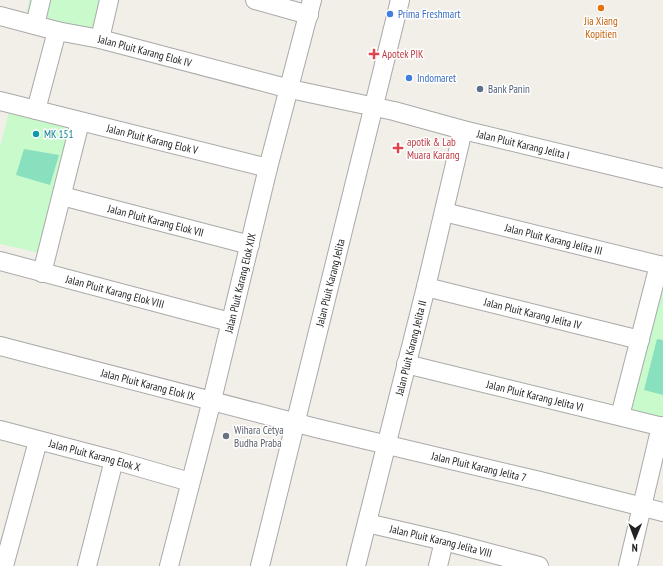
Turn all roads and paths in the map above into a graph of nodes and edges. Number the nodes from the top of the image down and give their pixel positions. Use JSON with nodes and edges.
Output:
{"nodes":[{"id":1,"x":41,"y":0,"type":"edge"},
{"id":2,"x":109,"y":0,"type":"edge"},
{"id":3,"x":255,"y":0,"type":"edge"},
{"id":4,"x":400,"y":0,"type":"edge"},
{"id":5,"x":311,"y":8,"type":"edge"},
{"id":6,"x":0,"y":16,"type":"edge"},
{"id":7,"x":35,"y":25,"type":"junction"},
{"id":8,"x":57,"y":31,"type":"junction"},
{"id":9,"x":100,"y":39,"type":"junction"},
{"id":10,"x":290,"y":89,"type":"junction"},
{"id":11,"x":0,"y":101,"type":"edge"},
{"id":12,"x":374,"y":107,"type":"junction"},
{"id":13,"x":36,"y":110,"type":"junction"},
{"id":14,"x":80,"y":122,"type":"junction"},
{"id":15,"x":463,"y":130,"type":"junction"},
{"id":16,"x":268,"y":168,"type":"junction"},
{"id":17,"x":663,"y":178,"type":"edge"},
{"id":18,"x":62,"y":196,"type":"junction"},
{"id":19,"x":444,"y":212,"type":"junction"},
{"id":20,"x":250,"y":245,"type":"junction"},
{"id":21,"x":0,"y":263,"type":"edge"},
{"id":22,"x":661,"y":266,"type":"edge"},
{"id":23,"x":42,"y":273,"type":"junction"},
{"id":24,"x":426,"y":287,"type":"junction"},
{"id":25,"x":230,"y":322,"type":"junction"},
{"id":26,"x":640,"y":340,"type":"junction"},
{"id":27,"x":0,"y":346,"type":"edge"},
{"id":28,"x":406,"y":364,"type":"junction"},
{"id":29,"x":212,"y":400,"type":"junction"},
{"id":30,"x":620,"y":416,"type":"junction"},
{"id":31,"x":296,"y":422,"type":"junction"},
{"id":32,"x":662,"y":427,"type":"edge"},
{"id":33,"x":0,"y":430,"type":"edge"},
{"id":34,"x":38,"y":440,"type":"junction"},
{"id":35,"x":386,"y":445,"type":"junction"},
{"id":36,"x":114,"y":460,"type":"junction"},
{"id":37,"x":190,"y":482,"type":"junction"},
{"id":38,"x":642,"y":507,"type":"junction"},
{"id":39,"x":663,"y":512,"type":"edge"},
{"id":40,"x":366,"y":523,"type":"junction"},
{"id":41,"x":444,"y":541,"type":"junction"},
{"id":42,"x":518,"y":563,"type":"edge"},
{"id":43,"x":4,"y":566,"type":"edge"},
{"id":44,"x":87,"y":566,"type":"edge"},
{"id":45,"x":169,"y":566,"type":"edge"},
{"id":46,"x":260,"y":566,"type":"edge"},
{"id":47,"x":356,"y":566,"type":"edge"},
{"id":48,"x":438,"y":566,"type":"edge"},
{"id":49,"x":539,"y":566,"type":"edge"},
{"id":50,"x":628,"y":566,"type":"edge"}],
"edges":[{"from":1,"to":7,"type":"street"},
{"from":2,"to":9,"type":"street"},
{"from":3,"to":5,"type":"street"},
{"from":4,"to":12,"type":"street","name":"Jalan Pluit Karang Jelita"},
{"from":5,"to":10,"type":"street","name":"Jalan Pluit Karang Elok XIX"},
{"from":6,"to":7,"type":"street","name":"Jalan Pluit Karang Elok IV"},
{"from":7,"to":8,"type":"street","name":"Jalan Pluit Karang Elok IV"},
{"from":8,"to":9,"type":"street","name":"Jalan Pluit Karang Elok IV"},
{"from":8,"to":13,"type":"street"},
{"from":9,"to":10,"type":"street","name":"Jalan Pluit Karang Elok IV"},
{"from":10,"to":12,"type":"street","name":"Jalan Pluit Karang Jelita I"},
{"from":10,"to":16,"type":"street","name":"Jalan Pluit Karang Elok XIX"},
{"from":11,"to":13,"type":"street","name":"Jalan Pluit Karang Elok V"},
{"from":12,"to":15,"type":"street","name":"Jalan Pluit Karang Jelita I"},
{"from":12,"to":31,"type":"street","name":"Jalan Pluit Karang Jelita"},
{"from":13,"to":14,"type":"street","name":"Jalan Pluit Karang Elok V"},
{"from":14,"to":16,"type":"street","name":"Jalan Pluit Karang Elok V"},
{"from":14,"to":18,"type":"street"},
{"from":15,"to":17,"type":"street","name":"Jalan Pluit Karang Jelita I"},
{"from":15,"to":19,"type":"street","name":"Jalan Pluit Karang Jelita II"},
{"from":16,"to":20,"type":"street","name":"Jalan Pluit Karang Elok XIX"},
{"from":18,"to":20,"type":"street","name":"Jalan Pluit Karang Elok VII"},
{"from":18,"to":23,"type":"street"},
{"from":19,"to":22,"type":"street","name":"Jalan Pluit Karang Jelita III"},
{"from":19,"to":24,"type":"street","name":"Jalan Pluit Karang Jelita II"},
{"from":20,"to":25,"type":"street","name":"Jalan Pluit Karang Elok XIX"},
{"from":21,"to":23,"type":"street","name":"Jalan Pluit Karang Elok VIII"},
{"from":22,"to":26,"type":"street"},
{"from":23,"to":25,"type":"street","name":"Jalan Pluit Karang Elok VIII"},
{"from":24,"to":26,"type":"street","name":"Jalan Pluit Karang Jelita IV"},
{"from":24,"to":28,"type":"street","name":"Jalan Pluit Karang Jelita II"},
{"from":25,"to":29,"type":"street","name":"Jalan Pluit Karang Elok XIX"},
{"from":26,"to":30,"type":"street"},
{"from":27,"to":29,"type":"street","name":"Jalan Pluit Karang Elok IX"},
{"from":28,"to":30,"type":"street","name":"Jalan Pluit Karang Jelita VI"},
{"from":28,"to":35,"type":"street","name":"Jalan Pluit Karang Jelita II"},
{"from":29,"to":31,"type":"street","name":"Jalan Pluit Karang Elok IX"},
{"from":29,"to":37,"type":"street","name":"Jalan Pluit Karang Elok XIX"},
{"from":30,"to":32,"type":"street","name":"Jalan Pluit Karang Jelita VI"},
{"from":31,"to":35,"type":"street","name":"Jalan Pluit Karang Jelita 7"},
{"from":31,"to":46,"type":"street","name":"Jalan Pluit Karang Jelita"},
{"from":32,"to":38,"type":"street"},
{"from":33,"to":34,"type":"street","name":"Jalan Pluit Karang Elok X"},
{"from":34,"to":36,"type":"street","name":"Jalan Pluit Karang Elok X"},
{"from":34,"to":43,"type":"street"},
{"from":35,"to":38,"type":"street","name":"Jalan Pluit Karang Jelita 7"},
{"from":35,"to":40,"type":"street","name":"Jalan Pluit Karang Jelita II"},
{"from":36,"to":37,"type":"street","name":"Jalan Pluit Karang Elok X"},
{"from":36,"to":44,"type":"street"},
{"from":37,"to":45,"type":"street","name":"Jalan Pluit Karang Elok XIX"},
{"from":38,"to":39,"type":"street","name":"Jalan Pluit Karang Jelita 7"},
{"from":38,"to":50,"type":"street"},
{"from":40,"to":41,"type":"street","name":"Jalan Pluit Karang Jelita VIII"},
{"from":40,"to":47,"type":"street","name":"Jalan Pluit Karang Jelita II"},
{"from":41,"to":42,"type":"street","name":"Jalan Pluit Karang Jelita VIII"},
{"from":41,"to":48,"type":"street"},
{"from":42,"to":49,"type":"street","name":"Jalan Pluit Karang Jelita VIII"}]}
